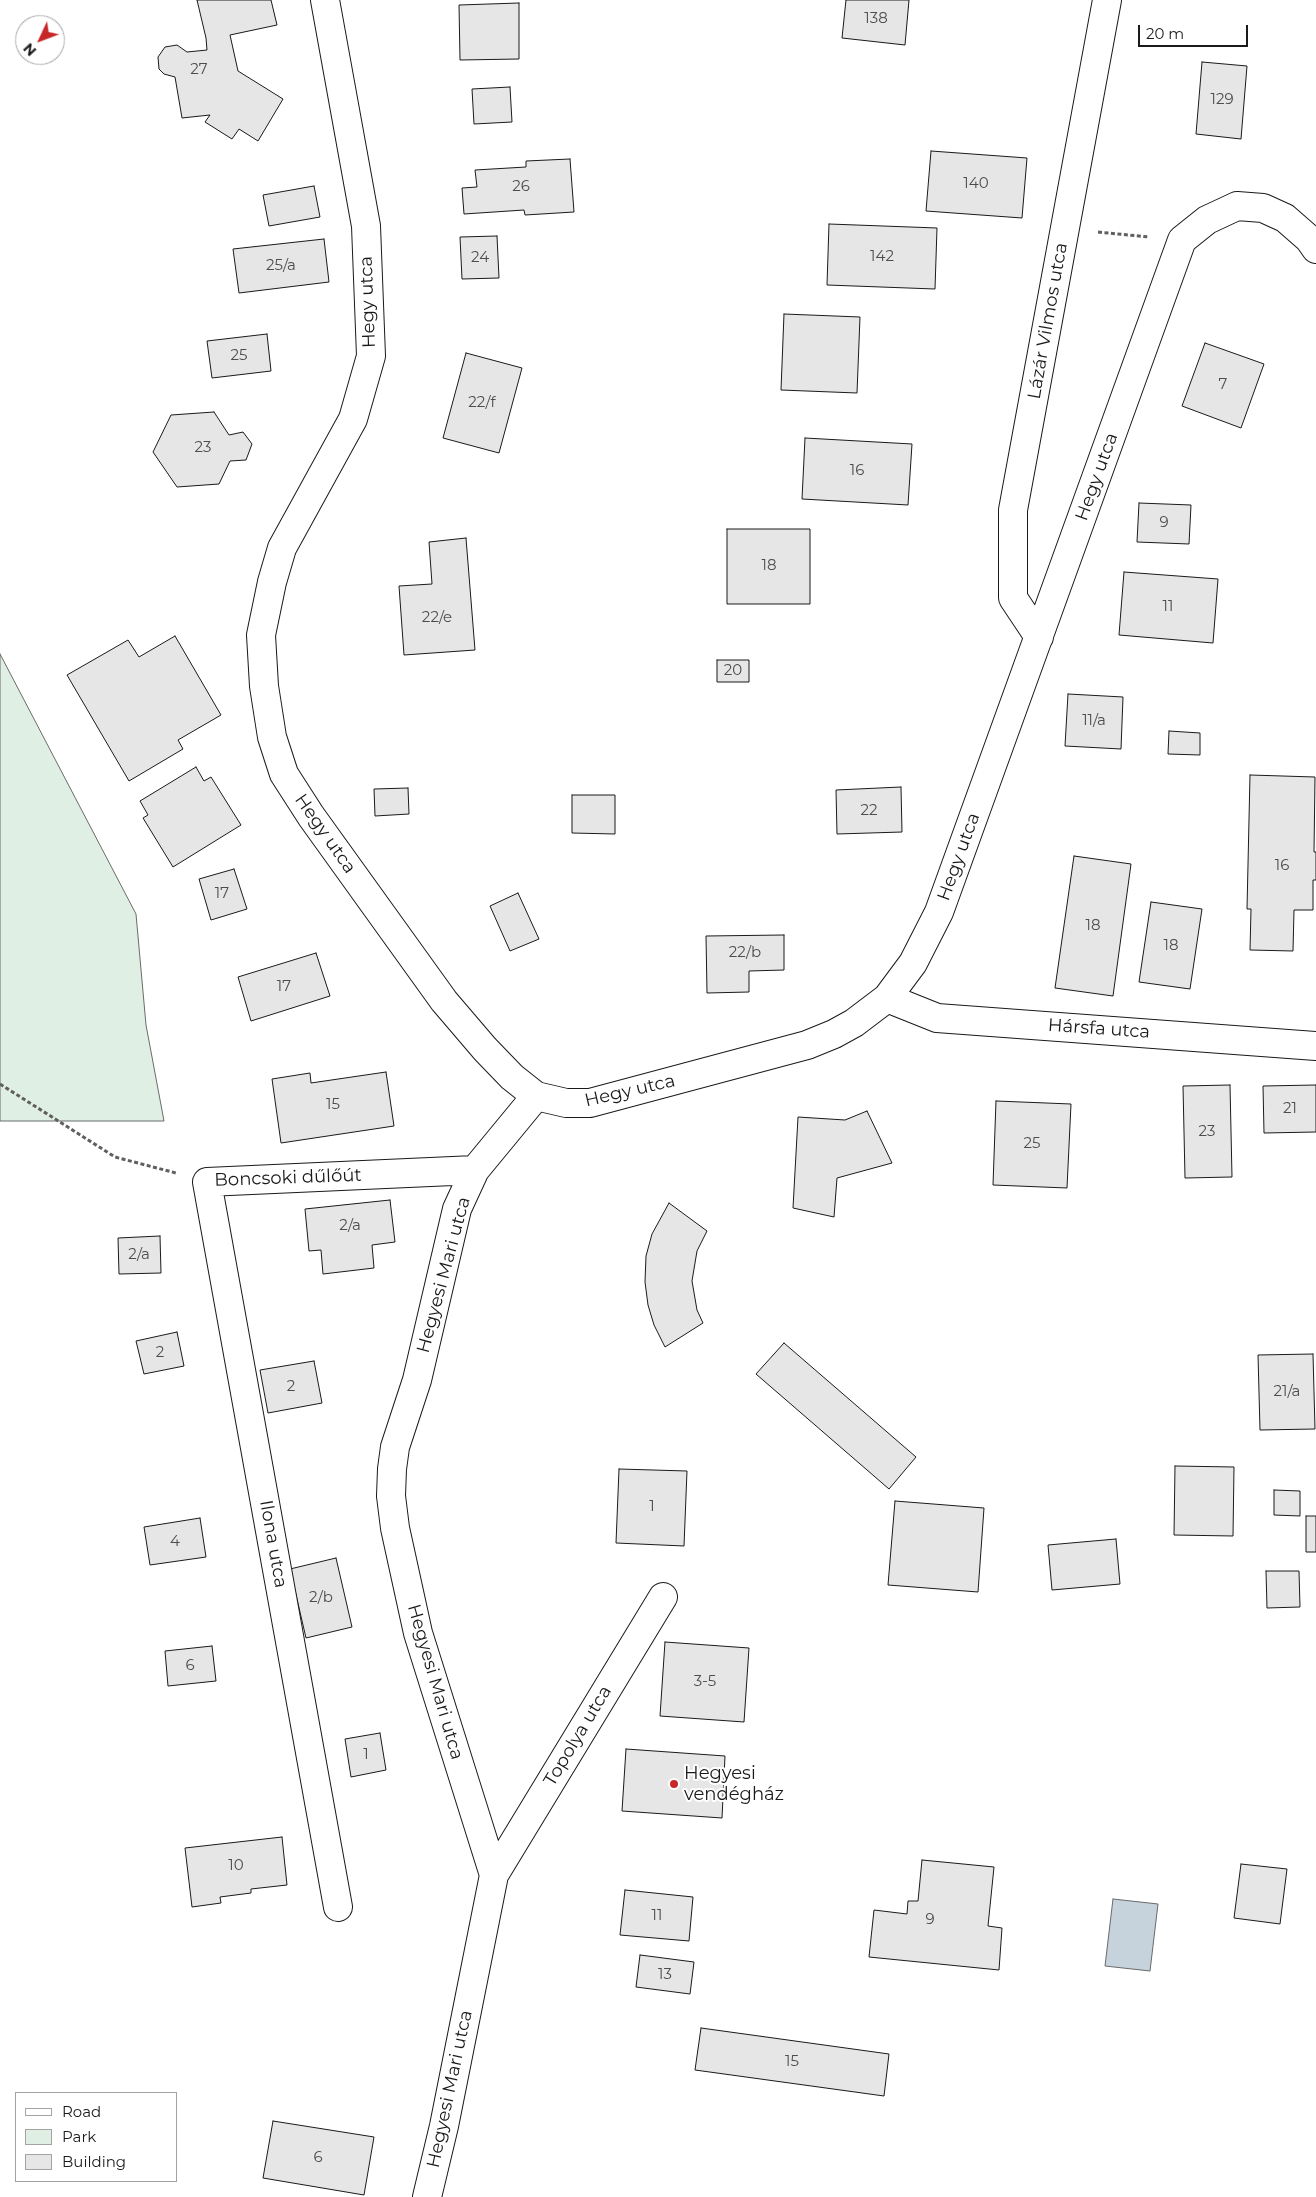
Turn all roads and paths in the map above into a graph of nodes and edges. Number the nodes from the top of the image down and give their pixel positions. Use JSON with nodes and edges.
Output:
{"nodes":[{"id":1,"x":325,"y":0,"type":"edge"},
{"id":2,"x":1107,"y":0,"type":"edge"},
{"id":3,"x":1065,"y":228,"type":"junction"},
{"id":4,"x":1182,"y":240,"type":"junction"},
{"id":5,"x":1316,"y":249,"type":"edge"},
{"id":6,"x":1040,"y":637,"type":"junction"},
{"id":7,"x":887,"y":998,"type":"junction"},
{"id":8,"x":1316,"y":1046,"type":"edge"},
{"id":9,"x":0,"y":1084,"type":"edge"},
{"id":10,"x":536,"y":1096,"type":"junction"},
{"id":11,"x":475,"y":1170,"type":"junction"},
{"id":12,"x":207,"y":1182,"type":"junction"},
{"id":13,"x":663,"y":1597,"type":"dead end"},
{"id":14,"x":494,"y":1875,"type":"junction"},
{"id":15,"x":338,"y":1907,"type":"dead end"},
{"id":16,"x":427,"y":2197,"type":"edge"}],
"edges":[{"from":1,"to":10,"type":"street","name":"Hegy utca"},
{"from":2,"to":3,"type":"street","name":"Lázár Vilmos utca"},
{"from":3,"to":4,"type":"path"},
{"from":3,"to":6,"type":"street","name":"Lázár Vilmos utca"},
{"from":4,"to":5,"type":"street"},
{"from":4,"to":6,"type":"street","name":"Hegy utca"},
{"from":6,"to":7,"type":"street","name":"Hegy utca"},
{"from":7,"to":8,"type":"street","name":"Hársfa utca"},
{"from":7,"to":10,"type":"street","name":"Hegy utca"},
{"from":9,"to":12,"type":"path","name":"Boncsoki dűlőút"},
{"from":10,"to":11,"type":"street"},
{"from":11,"to":12,"type":"street","name":"Boncsoki dűlőút"},
{"from":11,"to":14,"type":"street","name":"Hegyesi Mari utca"},
{"from":12,"to":15,"type":"street","name":"Ilona utca"},
{"from":13,"to":14,"type":"street","name":"Topolya utca"},
{"from":14,"to":16,"type":"street","name":"Hegyesi Mari utca"}]}
